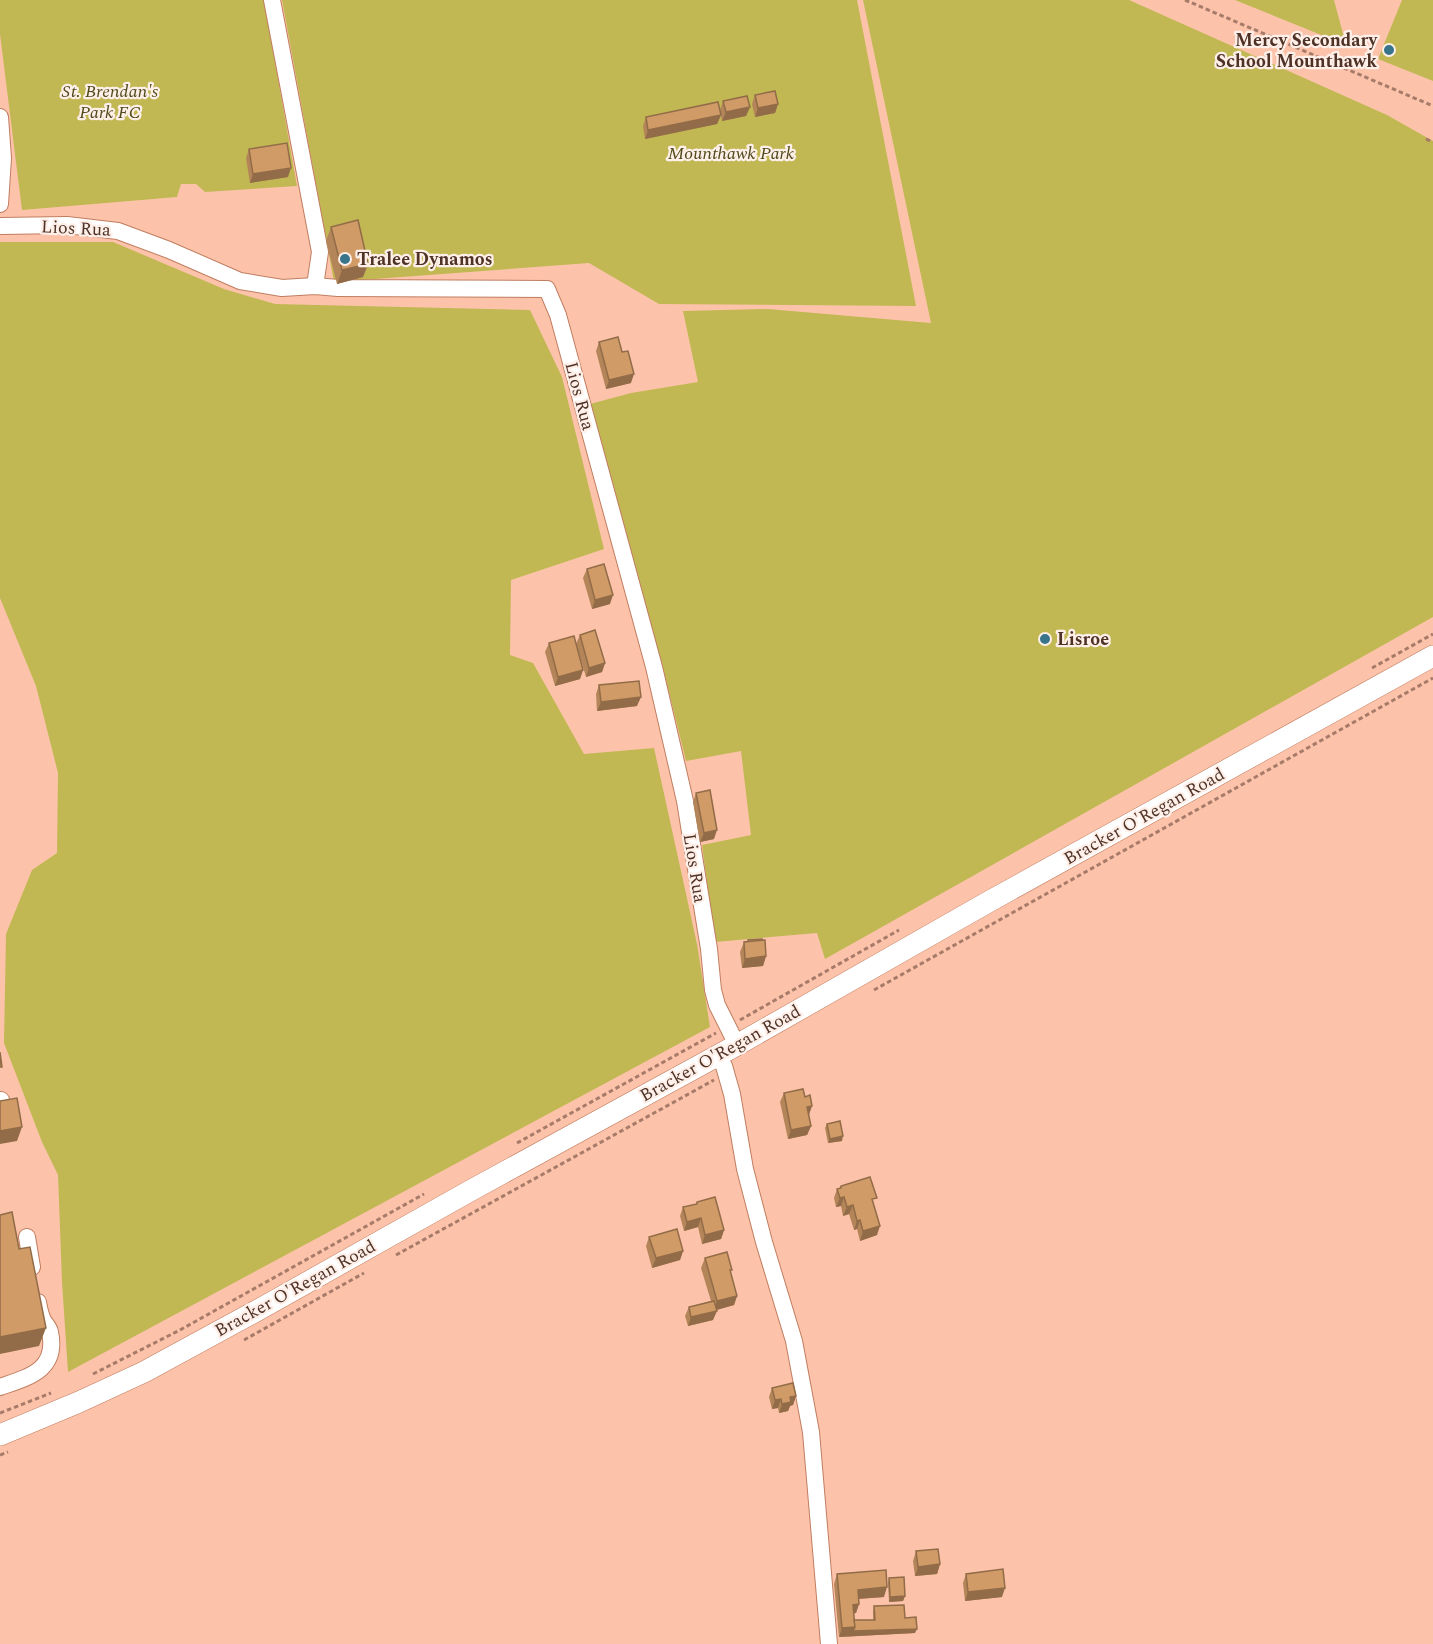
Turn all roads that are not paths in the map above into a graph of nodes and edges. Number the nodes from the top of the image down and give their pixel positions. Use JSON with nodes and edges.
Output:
{"nodes":[{"id":1,"x":272,"y":0,"type":"edge"},
{"id":2,"x":0,"y":117,"type":"edge"},
{"id":3,"x":0,"y":204,"type":"edge"},
{"id":4,"x":0,"y":226,"type":"edge"},
{"id":5,"x":315,"y":286,"type":"junction"},
{"id":6,"x":1433,"y":656,"type":"edge"},
{"id":7,"x":737,"y":1045,"type":"junction"},
{"id":8,"x":717,"y":1056,"type":"junction"},
{"id":9,"x":27,"y":1238,"type":"dead end"},
{"id":10,"x":0,"y":1387,"type":"edge"},
{"id":11,"x":0,"y":1435,"type":"edge"},
{"id":12,"x":830,"y":1644,"type":"edge"}],
"edges":[{"from":1,"to":5,"type":"street"},
{"from":2,"to":3,"type":"street"},
{"from":4,"to":5,"type":"street","name":"Lios Rua"},
{"from":5,"to":7,"type":"street","name":"Lios Rua"},
{"from":6,"to":7,"type":"main road","name":"Bracker O'Regan Road"},
{"from":7,"to":8,"type":"main road","name":"Bracker O'Regan Road"},
{"from":8,"to":11,"type":"main road","name":"Bracker O'Regan Road"},
{"from":8,"to":12,"type":"street"},
{"from":9,"to":10,"type":"street"}]}
